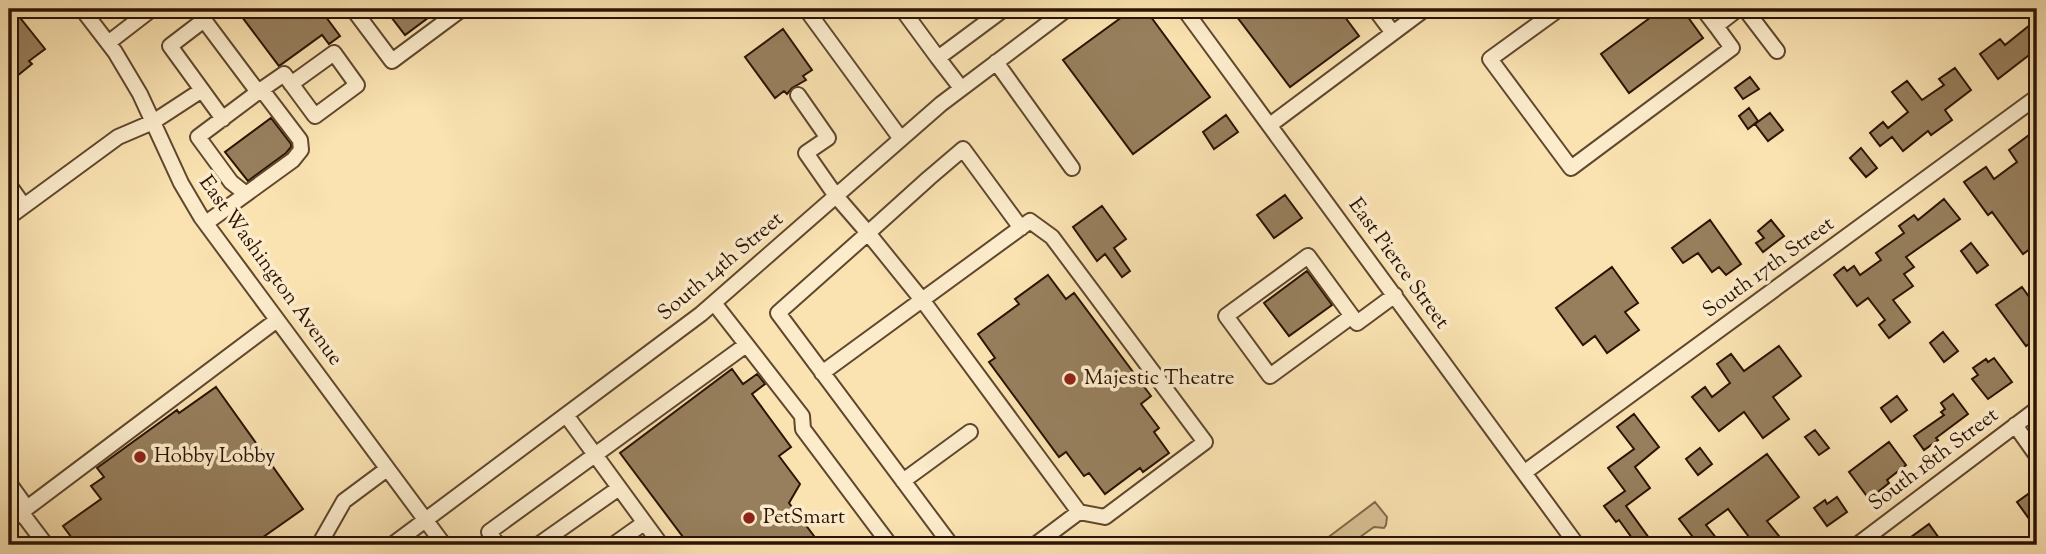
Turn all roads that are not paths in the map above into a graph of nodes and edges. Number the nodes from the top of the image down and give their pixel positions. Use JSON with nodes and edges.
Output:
{"nodes":[{"id":1,"x":82,"y":9,"type":"edge"},
{"id":2,"x":152,"y":9,"type":"edge"},
{"id":3,"x":353,"y":9,"type":"edge"},
{"id":4,"x":462,"y":9,"type":"edge"},
{"id":5,"x":806,"y":9,"type":"edge"},
{"id":6,"x":902,"y":9,"type":"edge"},
{"id":7,"x":1004,"y":9,"type":"edge"},
{"id":8,"x":1067,"y":9,"type":"edge"},
{"id":9,"x":1184,"y":9,"type":"edge"},
{"id":10,"x":1375,"y":9,"type":"edge"},
{"id":11,"x":1424,"y":9,"type":"edge"},
{"id":12,"x":1559,"y":9,"type":"edge"},
{"id":13,"x":1703,"y":9,"type":"edge"},
{"id":14,"x":1738,"y":9,"type":"edge"},
{"id":15,"x":1745,"y":9,"type":"edge"},
{"id":16,"x":200,"y":14,"type":"edge"},
{"id":17,"x":1716,"y":26,"type":"junction"},
{"id":18,"x":1393,"y":33,"type":"junction"},
{"id":19,"x":108,"y":43,"type":"junction"},
{"id":20,"x":1777,"y":51,"type":"dead end"},
{"id":21,"x":938,"y":58,"type":"junction"},
{"id":22,"x":996,"y":62,"type":"junction"},
{"id":23,"x":292,"y":84,"type":"junction"},
{"id":24,"x":961,"y":88,"type":"junction"},
{"id":25,"x":202,"y":90,"type":"junction"},
{"id":26,"x":260,"y":91,"type":"junction"},
{"id":27,"x":798,"y":95,"type":"dead end"},
{"id":28,"x":2037,"y":97,"type":"edge"},
{"id":29,"x":223,"y":119,"type":"junction"},
{"id":30,"x":153,"y":122,"type":"junction"},
{"id":31,"x":1269,"y":125,"type":"junction"},
{"id":32,"x":901,"y":139,"type":"junction"},
{"id":33,"x":1072,"y":167,"type":"dead end"},
{"id":34,"x":9,"y":185,"type":"edge"},
{"id":35,"x":246,"y":194,"type":"junction"},
{"id":36,"x":836,"y":196,"type":"junction"},
{"id":37,"x":24,"y":206,"type":"junction"},
{"id":38,"x":9,"y":217,"type":"edge"},
{"id":39,"x":206,"y":223,"type":"junction"},
{"id":40,"x":1021,"y":228,"type":"junction"},
{"id":41,"x":868,"y":233,"type":"junction"},
{"id":42,"x":1395,"y":295,"type":"junction"},
{"id":43,"x":923,"y":300,"type":"junction"},
{"id":44,"x":714,"y":303,"type":"junction"},
{"id":45,"x":1352,"y":316,"type":"junction"},
{"id":46,"x":277,"y":320,"type":"junction"},
{"id":47,"x":746,"y":345,"type":"junction"},
{"id":48,"x":822,"y":373,"type":"junction"},
{"id":49,"x":2037,"y":409,"type":"edge"},
{"id":50,"x":566,"y":415,"type":"junction"},
{"id":51,"x":2015,"y":425,"type":"junction"},
{"id":52,"x":970,"y":432,"type":"dead end"},
{"id":53,"x":596,"y":454,"type":"junction"},
{"id":54,"x":2037,"y":456,"type":"edge"},
{"id":55,"x":387,"y":469,"type":"junction"},
{"id":56,"x":1525,"y":472,"type":"junction"},
{"id":57,"x":903,"y":481,"type":"junction"},
{"id":58,"x":9,"y":483,"type":"edge"},
{"id":59,"x":620,"y":488,"type":"junction"},
{"id":60,"x":24,"y":510,"type":"junction"},
{"id":61,"x":1079,"y":512,"type":"junction"},
{"id":62,"x":9,"y":521,"type":"edge"},
{"id":63,"x":426,"y":521,"type":"junction"},
{"id":64,"x":645,"y":523,"type":"junction"},
{"id":65,"x":46,"y":545,"type":"edge"},
{"id":66,"x":319,"y":545,"type":"edge"},
{"id":67,"x":392,"y":545,"type":"edge"},
{"id":68,"x":444,"y":545,"type":"edge"},
{"id":69,"x":499,"y":545,"type":"edge"},
{"id":70,"x":538,"y":545,"type":"edge"},
{"id":71,"x":613,"y":545,"type":"edge"},
{"id":72,"x":661,"y":545,"type":"edge"},
{"id":73,"x":890,"y":545,"type":"edge"},
{"id":74,"x":951,"y":545,"type":"edge"},
{"id":75,"x":1035,"y":545,"type":"edge"},
{"id":76,"x":1577,"y":545,"type":"edge"},
{"id":77,"x":1857,"y":545,"type":"edge"}],
"edges":[{"from":1,"to":19,"type":"street","name":"East Washington Avenue"},
{"from":2,"to":19,"type":"street"},
{"from":3,"to":4,"type":"street"},
{"from":5,"to":32,"type":"street"},
{"from":6,"to":21,"type":"street"},
{"from":7,"to":21,"type":"street"},
{"from":8,"to":22,"type":"street","name":"South 14th Street"},
{"from":9,"to":31,"type":"street","name":"East Pierce Street"},
{"from":10,"to":18,"type":"street"},
{"from":11,"to":18,"type":"street"},
{"from":12,"to":17,"type":"street"},
{"from":13,"to":17,"type":"street"},
{"from":14,"to":17,"type":"street"},
{"from":15,"to":20,"type":"street"},
{"from":16,"to":25,"type":"street"},
{"from":16,"to":26,"type":"street"},
{"from":18,"to":31,"type":"street"},
{"from":19,"to":30,"type":"street","name":"East Washington Avenue"},
{"from":21,"to":24,"type":"street"},
{"from":22,"to":24,"type":"street","name":"South 14th Street"},
{"from":22,"to":33,"type":"street"},
{"from":23,"to":23,"type":"street"},
{"from":23,"to":26,"type":"street"},
{"from":24,"to":32,"type":"street","name":"South 14th Street"},
{"from":25,"to":29,"type":"street"},
{"from":25,"to":30,"type":"street"},
{"from":26,"to":29,"type":"street"},
{"from":26,"to":35,"type":"street"},
{"from":27,"to":36,"type":"street"},
{"from":28,"to":56,"type":"street","name":"South 17th Street"},
{"from":29,"to":35,"type":"street"},
{"from":30,"to":37,"type":"street"},
{"from":30,"to":39,"type":"street","name":"East Washington Avenue"},
{"from":31,"to":42,"type":"street","name":"East Pierce Street"},
{"from":32,"to":36,"type":"street","name":"South 14th Street"},
{"from":34,"to":37,"type":"street"},
{"from":35,"to":39,"type":"street"},
{"from":36,"to":41,"type":"street"},
{"from":36,"to":44,"type":"street","name":"South 14th Street"},
{"from":37,"to":38,"type":"street"},
{"from":39,"to":46,"type":"street","name":"East Washington Avenue"},
{"from":40,"to":41,"type":"street"},
{"from":40,"to":43,"type":"street"},
{"from":40,"to":61,"type":"street"},
{"from":41,"to":43,"type":"street"},
{"from":41,"to":48,"type":"street"},
{"from":42,"to":45,"type":"street"},
{"from":42,"to":56,"type":"street","name":"East Pierce Street"},
{"from":43,"to":48,"type":"street"},
{"from":43,"to":61,"type":"street"},
{"from":44,"to":47,"type":"street"},
{"from":44,"to":50,"type":"street","name":"South 14th Street"},
{"from":45,"to":45,"type":"street"},
{"from":46,"to":55,"type":"street","name":"East Washington Avenue"},
{"from":46,"to":60,"type":"street"},
{"from":47,"to":53,"type":"street"},
{"from":47,"to":73,"type":"street"},
{"from":48,"to":57,"type":"street"},
{"from":49,"to":51,"type":"street","name":"South 18th Street"},
{"from":50,"to":53,"type":"street"},
{"from":50,"to":63,"type":"street","name":"South 14th Street"},
{"from":51,"to":54,"type":"street"},
{"from":51,"to":77,"type":"street","name":"South 18th Street"},
{"from":52,"to":57,"type":"street"},
{"from":53,"to":59,"type":"street"},
{"from":53,"to":69,"type":"street"},
{"from":55,"to":63,"type":"street","name":"East Washington Avenue"},
{"from":55,"to":66,"type":"street"},
{"from":56,"to":76,"type":"street","name":"East Pierce Street"},
{"from":57,"to":74,"type":"street"},
{"from":58,"to":60,"type":"street"},
{"from":59,"to":64,"type":"street"},
{"from":59,"to":70,"type":"street"},
{"from":60,"to":62,"type":"street"},
{"from":60,"to":65,"type":"street"},
{"from":61,"to":75,"type":"street"},
{"from":63,"to":67,"type":"street","name":"South 14th Street"},
{"from":63,"to":68,"type":"street","name":"East Washington Avenue"},
{"from":64,"to":71,"type":"street"},
{"from":64,"to":72,"type":"street"}]}
